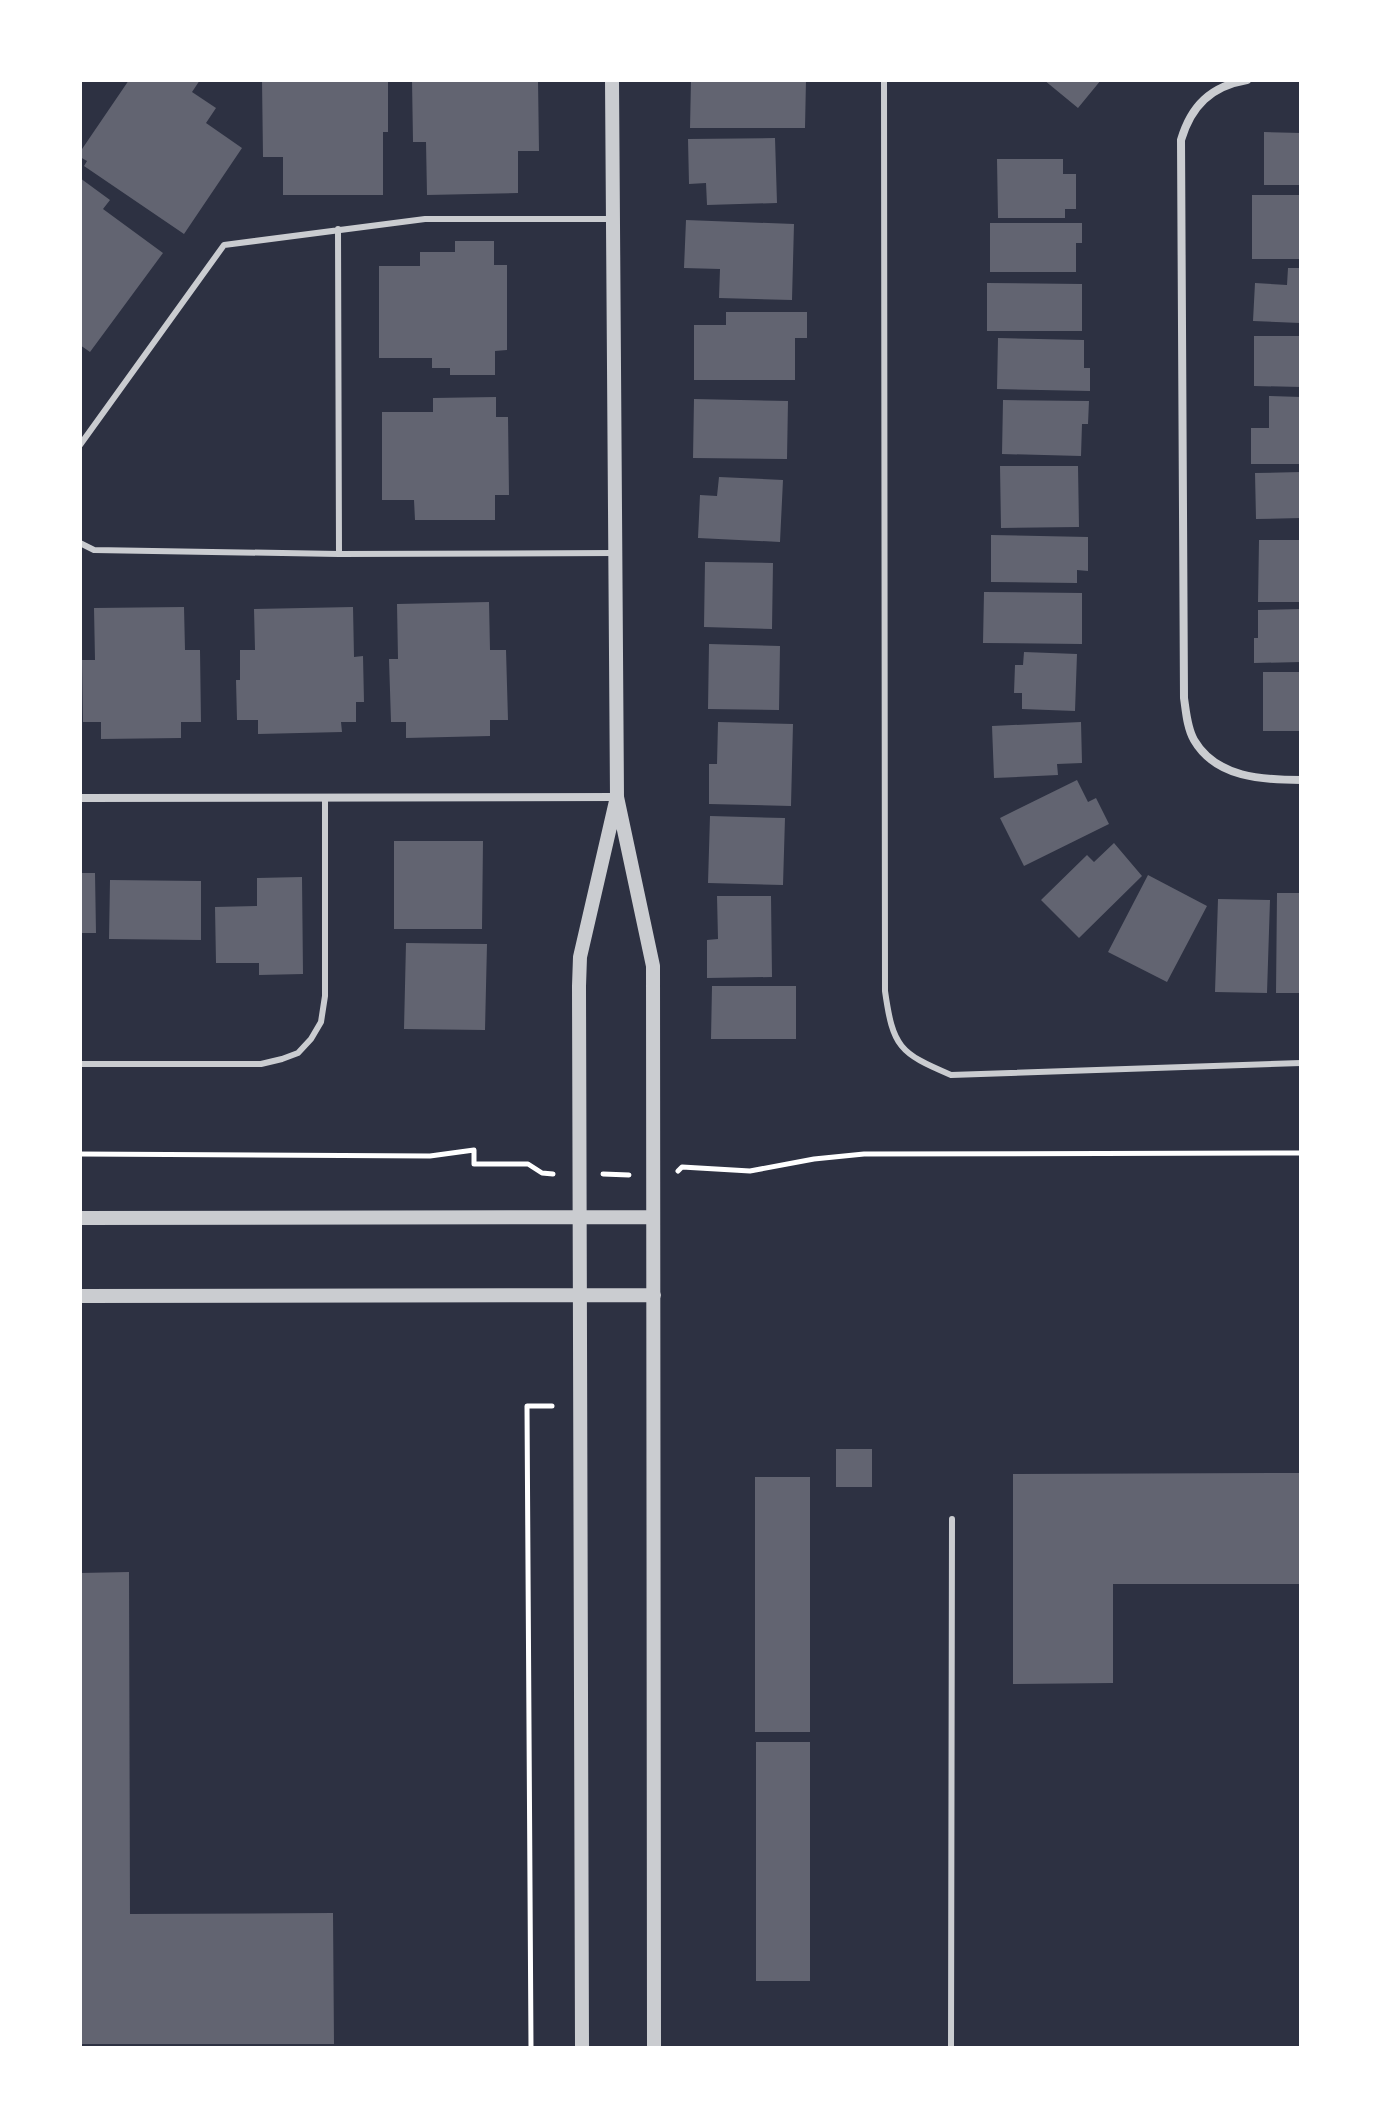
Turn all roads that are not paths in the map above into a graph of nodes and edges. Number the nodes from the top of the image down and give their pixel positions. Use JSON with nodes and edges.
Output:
{"nodes":[{"id":1,"x":612,"y":80,"type":"edge"},
{"id":2,"x":884,"y":80,"type":"edge"},
{"id":3,"x":1247,"y":80,"type":"edge"},
{"id":4,"x":613,"y":219,"type":"junction"},
{"id":5,"x":338,"y":229,"type":"junction"},
{"id":6,"x":80,"y":445,"type":"edge"},
{"id":7,"x":80,"y":543,"type":"edge"},
{"id":8,"x":615,"y":553,"type":"junction"},
{"id":9,"x":339,"y":554,"type":"junction"},
{"id":10,"x":1301,"y":780,"type":"edge"},
{"id":11,"x":325,"y":797,"type":"junction"},
{"id":12,"x":617,"y":797,"type":"junction"},
{"id":13,"x":80,"y":798,"type":"edge"},
{"id":14,"x":1301,"y":1063,"type":"edge"},
{"id":15,"x":80,"y":1064,"type":"edge"},
{"id":16,"x":578,"y":1217,"type":"junction"},
{"id":17,"x":653,"y":1217,"type":"junction"},
{"id":18,"x":80,"y":1218,"type":"edge"},
{"id":19,"x":578,"y":1295,"type":"junction"},
{"id":20,"x":654,"y":1295,"type":"junction"},
{"id":21,"x":80,"y":1296,"type":"edge"},
{"id":22,"x":952,"y":1519,"type":"dead end"},
{"id":23,"x":582,"y":2048,"type":"edge"},
{"id":24,"x":654,"y":2048,"type":"edge"},
{"id":25,"x":951,"y":2048,"type":"edge"}],
"edges":[{"from":1,"to":4,"type":"street"},
{"from":2,"to":14,"type":"lane"},
{"from":3,"to":10,"type":"street"},
{"from":4,"to":5,"type":"lane"},
{"from":4,"to":8,"type":"street"},
{"from":5,"to":6,"type":"lane"},
{"from":5,"to":9,"type":"lane"},
{"from":7,"to":9,"type":"lane"},
{"from":8,"to":9,"type":"lane"},
{"from":8,"to":12,"type":"street"},
{"from":11,"to":12,"type":"street"},
{"from":11,"to":13,"type":"street"},
{"from":11,"to":15,"type":"lane"},
{"from":12,"to":16,"type":"street"},
{"from":12,"to":17,"type":"street"},
{"from":16,"to":17,"type":"street"},
{"from":16,"to":18,"type":"street"},
{"from":16,"to":19,"type":"street"},
{"from":17,"to":20,"type":"street"},
{"from":19,"to":20,"type":"street"},
{"from":19,"to":21,"type":"street"},
{"from":19,"to":23,"type":"street"},
{"from":20,"to":24,"type":"street"},
{"from":22,"to":25,"type":"lane"}]}
